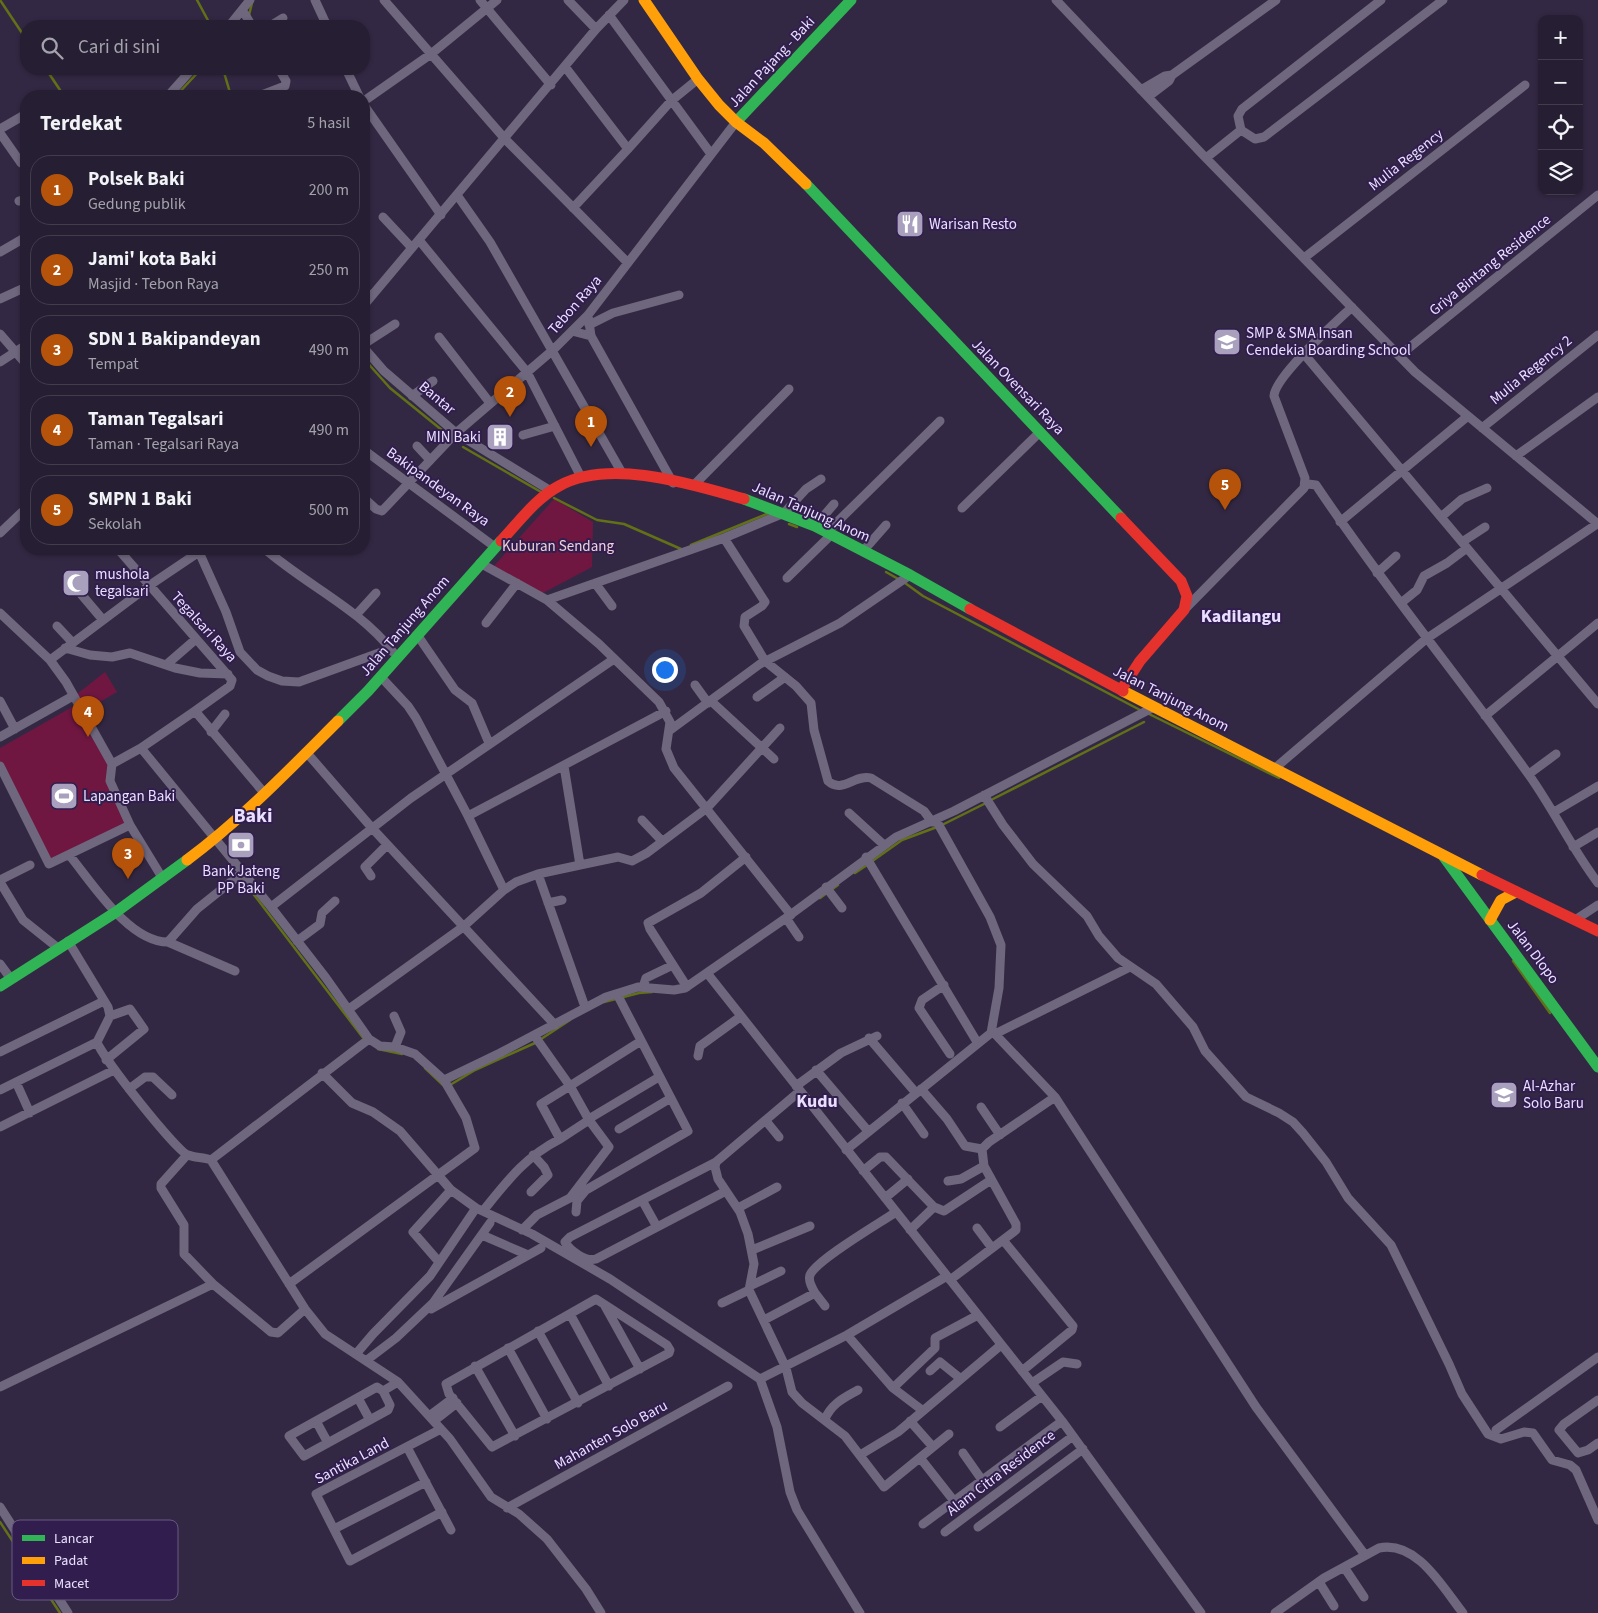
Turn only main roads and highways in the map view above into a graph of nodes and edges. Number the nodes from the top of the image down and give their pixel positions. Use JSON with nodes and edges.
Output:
{"nodes":[{"id":1,"x":644,"y":0,"type":"edge"},
{"id":2,"x":851,"y":0,"type":"edge"},
{"id":3,"x":736,"y":122,"type":"junction"},
{"id":4,"x":1121,"y":690,"type":"junction"},
{"id":5,"x":1444,"y":856,"type":"junction"},
{"id":6,"x":1516,"y":892,"type":"junction"},
{"id":7,"x":1490,"y":920,"type":"junction"},
{"id":8,"x":1598,"y":931,"type":"edge"},
{"id":9,"x":0,"y":986,"type":"edge"},
{"id":10,"x":1598,"y":1067,"type":"edge"}],
"edges":[{"from":1,"to":3,"type":"main road","name":"Jalan Ovensari Raya"},
{"from":2,"to":3,"type":"main road","name":"Jalan Pajang - Baki"},
{"from":3,"to":4,"type":"main road","name":"Jalan Ovensari Raya"},
{"from":4,"to":5,"type":"main road","name":"Jalan Tanjung Anom"},
{"from":4,"to":9,"type":"main road","name":"Jalan Tanjung Anom"},
{"from":5,"to":6,"type":"main road","name":"Jalan Tanjung Anom"},
{"from":5,"to":7,"type":"main road","name":"Jalan Dlopo"},
{"from":6,"to":7,"type":"main road"},
{"from":6,"to":8,"type":"main road","name":"Jalan Tanjung Anom"},
{"from":7,"to":10,"type":"main road","name":"Jalan Dlopo"}]}
